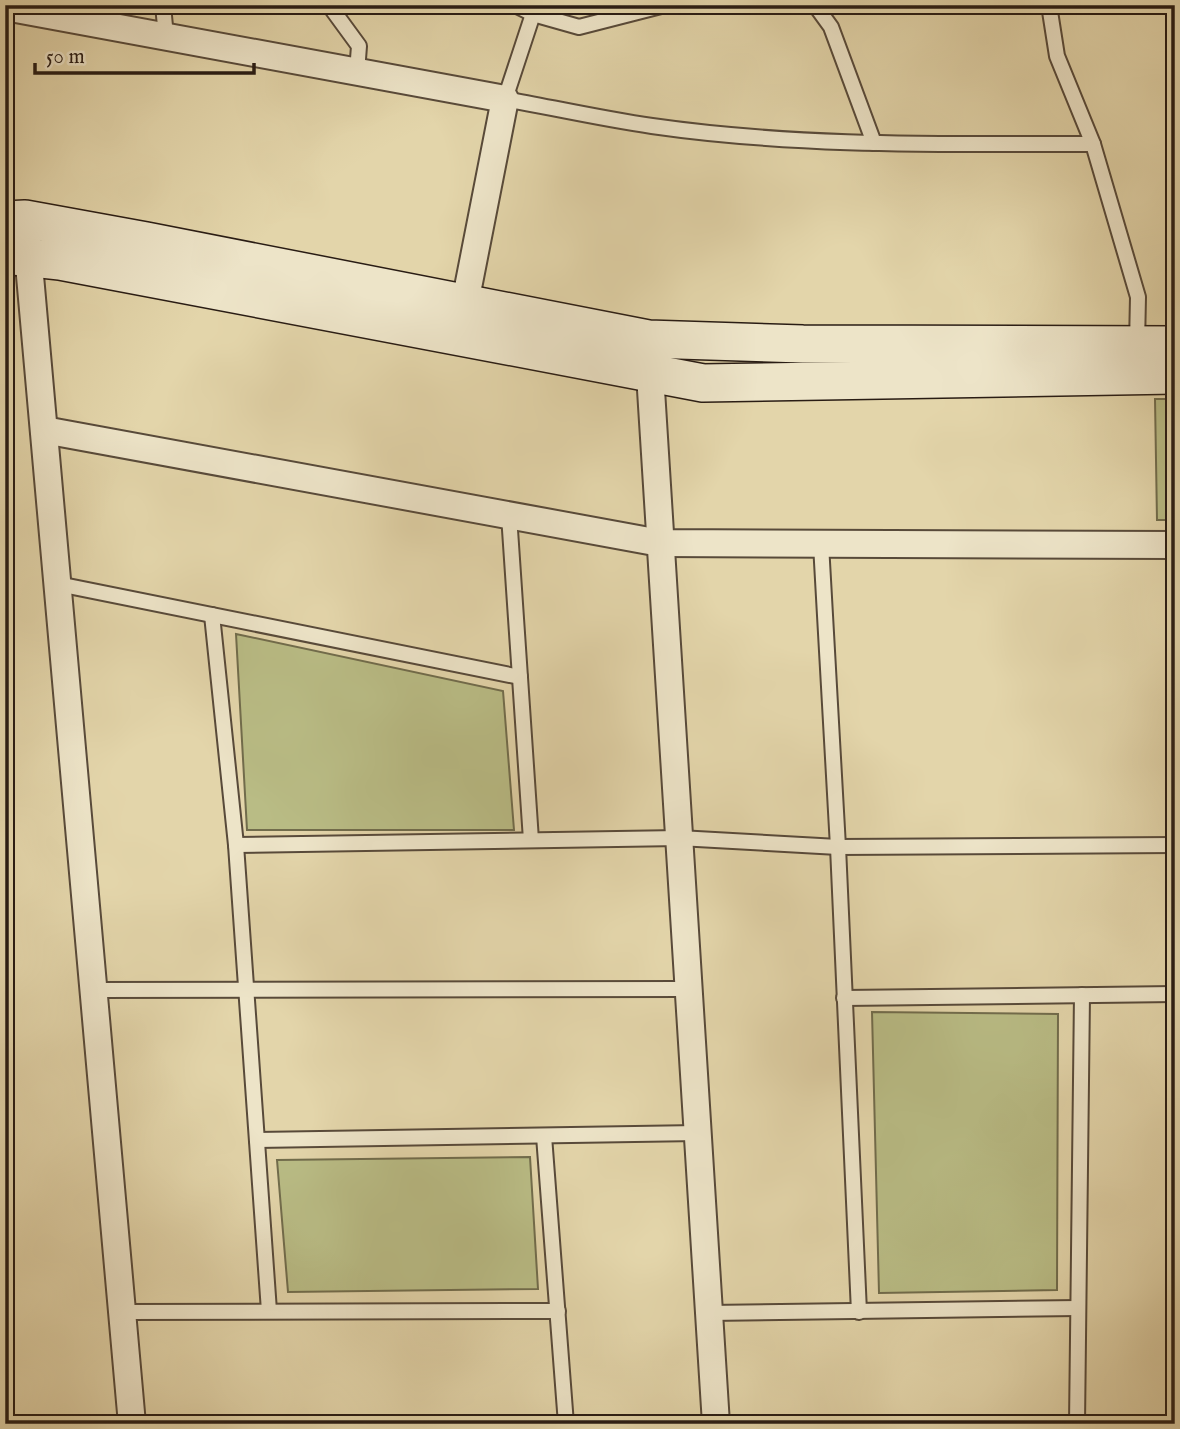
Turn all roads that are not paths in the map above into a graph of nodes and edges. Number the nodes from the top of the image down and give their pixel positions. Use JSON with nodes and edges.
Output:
{"nodes":[{"id":1,"x":163,"y":5,"type":"edge"},
{"id":2,"x":329,"y":5,"type":"edge"},
{"id":3,"x":514,"y":5,"type":"edge"},
{"id":4,"x":665,"y":5,"type":"edge"},
{"id":5,"x":815,"y":5,"type":"edge"},
{"id":6,"x":1049,"y":5,"type":"edge"},
{"id":7,"x":5,"y":7,"type":"edge"},
{"id":8,"x":532,"y":10,"type":"edge"},
{"id":9,"x":166,"y":37,"type":"junction"},
{"id":10,"x":357,"y":72,"type":"junction"},
{"id":11,"x":505,"y":99,"type":"junction"},
{"id":12,"x":874,"y":143,"type":"junction"},
{"id":13,"x":1093,"y":144,"type":"junction"},
{"id":14,"x":15,"y":220,"type":"edge"},
{"id":15,"x":17,"y":256,"type":"edge"},
{"id":16,"x":465,"y":303,"type":"junction"},
{"id":17,"x":1137,"y":345,"type":"junction"},
{"id":18,"x":1175,"y":345,"type":"edge"},
{"id":19,"x":649,"y":356,"type":"junction"},
{"id":20,"x":1175,"y":375,"type":"edge"},
{"id":21,"x":44,"y":430,"type":"junction"},
{"id":22,"x":509,"y":515,"type":"junction"},
{"id":23,"x":660,"y":543,"type":"junction"},
{"id":24,"x":821,"y":544,"type":"junction"},
{"id":25,"x":1175,"y":545,"type":"edge"},
{"id":26,"x":58,"y":584,"type":"junction"},
{"id":27,"x":212,"y":615,"type":"junction"},
{"id":28,"x":520,"y":677,"type":"junction"},
{"id":29,"x":679,"y":838,"type":"junction"},
{"id":30,"x":531,"y":841,"type":"junction"},
{"id":31,"x":236,"y":845,"type":"junction"},
{"id":32,"x":1175,"y":845,"type":"edge"},
{"id":33,"x":838,"y":847,"type":"junction"},
{"id":34,"x":688,"y":989,"type":"junction"},
{"id":35,"x":93,"y":990,"type":"junction"},
{"id":36,"x":246,"y":990,"type":"junction"},
{"id":37,"x":1175,"y":994,"type":"edge"},
{"id":38,"x":1082,"y":995,"type":"junction"},
{"id":39,"x":844,"y":998,"type":"junction"},
{"id":40,"x":698,"y":1133,"type":"junction"},
{"id":41,"x":544,"y":1136,"type":"junction"},
{"id":42,"x":257,"y":1140,"type":"junction"},
{"id":43,"x":1078,"y":1308,"type":"junction"},
{"id":44,"x":269,"y":1311,"type":"junction"},
{"id":45,"x":558,"y":1311,"type":"junction"},
{"id":46,"x":122,"y":1312,"type":"junction"},
{"id":47,"x":859,"y":1312,"type":"junction"},
{"id":48,"x":709,"y":1313,"type":"junction"},
{"id":49,"x":132,"y":1424,"type":"edge"},
{"id":50,"x":566,"y":1424,"type":"edge"},
{"id":51,"x":716,"y":1424,"type":"edge"},
{"id":52,"x":1077,"y":1424,"type":"edge"}],
"edges":[{"from":1,"to":9,"type":"lane"},
{"from":2,"to":10,"type":"lane"},
{"from":3,"to":8,"type":"lane"},
{"from":4,"to":8,"type":"lane"},
{"from":5,"to":12,"type":"lane"},
{"from":6,"to":13,"type":"lane"},
{"from":7,"to":9,"type":"street"},
{"from":8,"to":11,"type":"lane"},
{"from":9,"to":10,"type":"street"},
{"from":10,"to":11,"type":"street"},
{"from":11,"to":12,"type":"lane"},
{"from":11,"to":16,"type":"street"},
{"from":12,"to":13,"type":"lane"},
{"from":13,"to":17,"type":"lane"},
{"from":14,"to":15,"type":"street"},
{"from":14,"to":16,"type":"street"},
{"from":15,"to":19,"type":"street"},
{"from":15,"to":21,"type":"street"},
{"from":16,"to":19,"type":"street"},
{"from":17,"to":18,"type":"street"},
{"from":17,"to":19,"type":"street"},
{"from":19,"to":20,"type":"street"},
{"from":19,"to":23,"type":"street"},
{"from":21,"to":22,"type":"street"},
{"from":21,"to":26,"type":"street"},
{"from":22,"to":23,"type":"street"},
{"from":22,"to":28,"type":"lane"},
{"from":23,"to":24,"type":"street"},
{"from":23,"to":29,"type":"street"},
{"from":24,"to":25,"type":"street"},
{"from":24,"to":33,"type":"lane"},
{"from":26,"to":27,"type":"lane"},
{"from":26,"to":35,"type":"street"},
{"from":27,"to":28,"type":"lane"},
{"from":27,"to":31,"type":"lane"},
{"from":28,"to":30,"type":"lane"},
{"from":29,"to":30,"type":"lane"},
{"from":29,"to":33,"type":"lane"},
{"from":29,"to":34,"type":"street"},
{"from":30,"to":31,"type":"lane"},
{"from":31,"to":36,"type":"lane"},
{"from":32,"to":33,"type":"lane"},
{"from":33,"to":39,"type":"lane"},
{"from":34,"to":36,"type":"lane"},
{"from":34,"to":40,"type":"street"},
{"from":35,"to":36,"type":"lane"},
{"from":35,"to":46,"type":"street"},
{"from":36,"to":42,"type":"lane"},
{"from":37,"to":38,"type":"lane"},
{"from":38,"to":39,"type":"lane"},
{"from":38,"to":43,"type":"lane"},
{"from":39,"to":47,"type":"lane"},
{"from":40,"to":41,"type":"lane"},
{"from":40,"to":48,"type":"street"},
{"from":41,"to":42,"type":"lane"},
{"from":41,"to":45,"type":"lane"},
{"from":42,"to":44,"type":"lane"},
{"from":43,"to":47,"type":"lane"},
{"from":43,"to":52,"type":"lane"},
{"from":44,"to":45,"type":"lane"},
{"from":44,"to":46,"type":"lane"},
{"from":45,"to":50,"type":"lane"},
{"from":46,"to":49,"type":"street"},
{"from":47,"to":48,"type":"lane"},
{"from":48,"to":51,"type":"street"}]}
